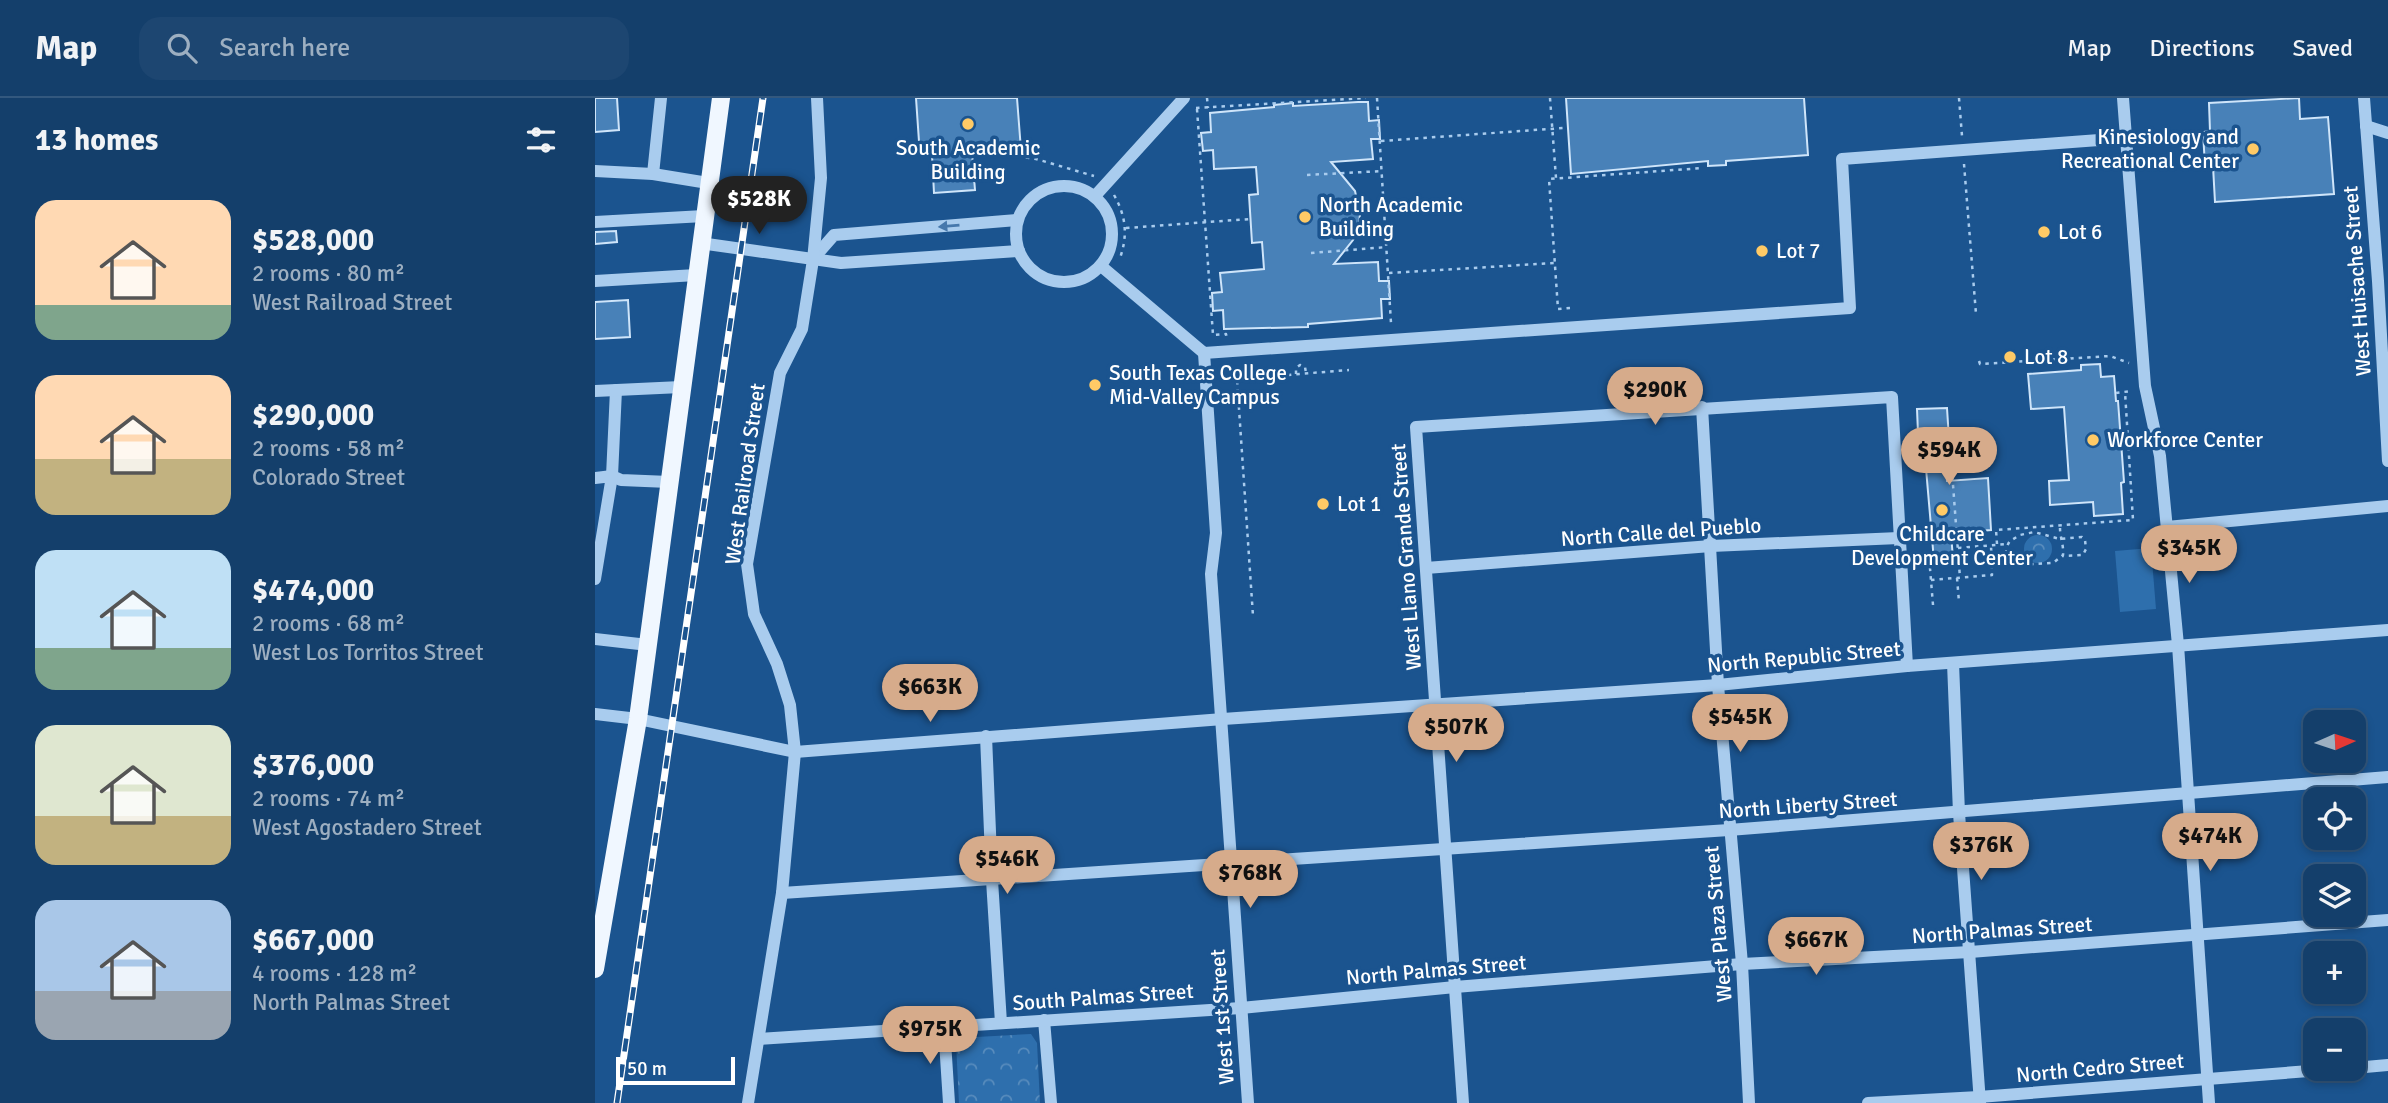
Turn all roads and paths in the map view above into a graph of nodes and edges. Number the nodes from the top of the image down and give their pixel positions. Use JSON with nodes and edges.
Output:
{"nodes":[{"id":1,"x":661,"y":98,"type":"edge"},
{"id":2,"x":721,"y":98,"type":"edge"},
{"id":3,"x":817,"y":98,"type":"edge"},
{"id":4,"x":1184,"y":98,"type":"edge"},
{"id":5,"x":1207,"y":98,"type":"edge"},
{"id":6,"x":1366,"y":98,"type":"edge"},
{"id":7,"x":1377,"y":98,"type":"edge"},
{"id":8,"x":1551,"y":98,"type":"edge"},
{"id":9,"x":1959,"y":98,"type":"edge"},
{"id":10,"x":2123,"y":98,"type":"edge"},
{"id":11,"x":2364,"y":98,"type":"edge"},
{"id":12,"x":1208,"y":108,"type":"junction"},
{"id":13,"x":2366,"y":126,"type":"junction"},
{"id":14,"x":1563,"y":128,"type":"dead end"},
{"id":15,"x":1553,"y":129,"type":"junction"},
{"id":16,"x":2388,"y":133,"type":"edge"},
{"id":17,"x":1962,"y":134,"type":"dead end"},
{"id":18,"x":2126,"y":138,"type":"junction"},
{"id":19,"x":1381,"y":141,"type":"junction"},
{"id":20,"x":1015,"y":150,"type":"dead end"},
{"id":21,"x":1963,"y":159,"type":"dead end"},
{"id":22,"x":1703,"y":168,"type":"dead end"},
{"id":23,"x":1383,"y":170,"type":"junction"},
{"id":24,"x":595,"y":171,"type":"edge"},
{"id":25,"x":653,"y":174,"type":"junction"},
{"id":26,"x":1307,"y":176,"type":"dead end"},
{"id":27,"x":1097,"y":177,"type":"dead end"},
{"id":28,"x":1556,"y":178,"type":"junction"},
{"id":29,"x":708,"y":183,"type":"junction"},
{"id":30,"x":1112,"y":191,"type":"dead end"},
{"id":31,"x":1095,"y":196,"type":"junction"},
{"id":32,"x":704,"y":216,"type":"junction"},
{"id":33,"x":1250,"y":219,"type":"dead end"},
{"id":34,"x":1017,"y":220,"type":"junction"},
{"id":35,"x":1206,"y":221,"type":"junction"},
{"id":36,"x":595,"y":222,"type":"edge"},
{"id":37,"x":1126,"y":228,"type":"junction"},
{"id":38,"x":700,"y":243,"type":"junction"},
{"id":39,"x":1387,"y":247,"type":"junction"},
{"id":40,"x":1019,"y":251,"type":"junction"},
{"id":41,"x":1311,"y":253,"type":"dead end"},
{"id":42,"x":1120,"y":258,"type":"dead end"},
{"id":43,"x":813,"y":260,"type":"junction"},
{"id":44,"x":1555,"y":263,"type":"junction"},
{"id":45,"x":1101,"y":266,"type":"junction"},
{"id":46,"x":1389,"y":273,"type":"junction"},
{"id":47,"x":696,"y":275,"type":"junction"},
{"id":48,"x":595,"y":281,"type":"edge"},
{"id":49,"x":2383,"y":281,"type":"edge"},
{"id":50,"x":1570,"y":308,"type":"dead end"},
{"id":51,"x":1976,"y":314,"type":"dead end"},
{"id":52,"x":1391,"y":323,"type":"dead end"},
{"id":53,"x":1226,"y":334,"type":"dead end"},
{"id":54,"x":1204,"y":353,"type":"junction"},
{"id":55,"x":1229,"y":359,"type":"dead end"},
{"id":56,"x":1979,"y":362,"type":"dead end"},
{"id":57,"x":1349,"y":370,"type":"dead end"},
{"id":58,"x":1305,"y":373,"type":"junction"},
{"id":59,"x":2130,"y":373,"type":"dead end"},
{"id":60,"x":1296,"y":374,"type":"junction"},
{"id":61,"x":1237,"y":379,"type":"junction"},
{"id":62,"x":2131,"y":383,"type":"dead end"},
{"id":63,"x":681,"y":387,"type":"junction"},
{"id":64,"x":616,"y":390,"type":"junction"},
{"id":65,"x":595,"y":391,"type":"edge"},
{"id":66,"x":2125,"y":392,"type":"junction"},
{"id":67,"x":2116,"y":393,"type":"dead end"},
{"id":68,"x":1702,"y":407,"type":"junction"},
{"id":69,"x":1927,"y":459,"type":"dead end"},
{"id":70,"x":2388,"y":461,"type":"edge"},
{"id":71,"x":1985,"y":465,"type":"dead end"},
{"id":72,"x":1952,"y":467,"type":"junction"},
{"id":73,"x":612,"y":477,"type":"junction"},
{"id":74,"x":595,"y":478,"type":"edge"},
{"id":75,"x":669,"y":482,"type":"junction"},
{"id":76,"x":2388,"y":506,"type":"edge"},
{"id":77,"x":2167,"y":527,"type":"junction"},
{"id":78,"x":2060,"y":528,"type":"dead end"},
{"id":79,"x":1899,"y":538,"type":"junction"},
{"id":80,"x":2060,"y":539,"type":"junction"},
{"id":81,"x":1997,"y":544,"type":"junction"},
{"id":82,"x":2008,"y":544,"type":"junction"},
{"id":83,"x":1991,"y":545,"type":"junction"},
{"id":84,"x":1711,"y":546,"type":"junction"},
{"id":85,"x":1958,"y":548,"type":"junction"},
{"id":86,"x":1933,"y":556,"type":"dead end"},
{"id":87,"x":2062,"y":556,"type":"junction"},
{"id":88,"x":1426,"y":568,"type":"junction"},
{"id":89,"x":1958,"y":578,"type":"junction"},
{"id":90,"x":595,"y":579,"type":"edge"},
{"id":91,"x":1931,"y":580,"type":"junction"},
{"id":92,"x":1959,"y":603,"type":"dead end"},
{"id":93,"x":1933,"y":605,"type":"dead end"},
{"id":94,"x":1254,"y":616,"type":"dead end"},
{"id":95,"x":2388,"y":630,"type":"edge"},
{"id":96,"x":595,"y":639,"type":"edge"},
{"id":97,"x":648,"y":645,"type":"junction"},
{"id":98,"x":2178,"y":645,"type":"junction"},
{"id":99,"x":1954,"y":663,"type":"junction"},
{"id":100,"x":1907,"y":666,"type":"junction"},
{"id":101,"x":1718,"y":685,"type":"junction"},
{"id":102,"x":1435,"y":704,"type":"junction"},
{"id":103,"x":595,"y":714,"type":"edge"},
{"id":104,"x":638,"y":719,"type":"junction"},
{"id":105,"x":1223,"y":719,"type":"junction"},
{"id":106,"x":986,"y":736,"type":"junction"},
{"id":107,"x":795,"y":752,"type":"junction"},
{"id":108,"x":2388,"y":777,"type":"edge"},
{"id":109,"x":2187,"y":794,"type":"junction"},
{"id":110,"x":1959,"y":813,"type":"junction"},
{"id":111,"x":1729,"y":830,"type":"junction"},
{"id":112,"x":1445,"y":848,"type":"junction"},
{"id":113,"x":1230,"y":863,"type":"junction"},
{"id":114,"x":992,"y":880,"type":"junction"},
{"id":115,"x":782,"y":893,"type":"junction"},
{"id":116,"x":2388,"y":920,"type":"edge"},
{"id":117,"x":2199,"y":934,"type":"junction"},
{"id":118,"x":1970,"y":952,"type":"junction"},
{"id":119,"x":596,"y":959,"type":"edge"},
{"id":120,"x":1742,"y":964,"type":"junction"},
{"id":121,"x":1455,"y":987,"type":"junction"},
{"id":122,"x":1241,"y":1008,"type":"junction"},
{"id":123,"x":1044,"y":1020,"type":"junction"},
{"id":124,"x":1001,"y":1023,"type":"junction"},
{"id":125,"x":944,"y":1027,"type":"junction"},
{"id":126,"x":759,"y":1039,"type":"junction"},
{"id":127,"x":2388,"y":1065,"type":"edge"},
{"id":128,"x":2366,"y":1067,"type":"edge"},
{"id":129,"x":2303,"y":1072,"type":"edge"},
{"id":130,"x":2207,"y":1079,"type":"junction"},
{"id":131,"x":1980,"y":1100,"type":"edge"},
{"id":132,"x":748,"y":1103,"type":"edge"},
{"id":133,"x":949,"y":1103,"type":"edge"},
{"id":134,"x":1051,"y":1103,"type":"edge"},
{"id":135,"x":1248,"y":1103,"type":"edge"},
{"id":136,"x":1463,"y":1103,"type":"edge"},
{"id":137,"x":1749,"y":1103,"type":"edge"},
{"id":138,"x":1868,"y":1103,"type":"edge"},
{"id":139,"x":2209,"y":1103,"type":"edge"}],
"edges":[{"from":1,"to":25,"type":"street"},
{"from":2,"to":29,"type":"main road"},
{"from":3,"to":43,"type":"street","name":"West Railroad Street"},
{"from":4,"to":31,"type":"street"},
{"from":5,"to":12,"type":"path"},
{"from":6,"to":12,"type":"path"},
{"from":7,"to":19,"type":"path"},
{"from":8,"to":15,"type":"path"},
{"from":9,"to":17,"type":"path"},
{"from":10,"to":18,"type":"street"},
{"from":11,"to":13,"type":"street","name":"West Huisache Street"},
{"from":12,"to":35,"type":"path"},
{"from":13,"to":16,"type":"street"},
{"from":13,"to":49,"type":"street","name":"West Huisache Street"},
{"from":14,"to":15,"type":"path"},
{"from":15,"to":19,"type":"path"},
{"from":15,"to":28,"type":"path"},
{"from":18,"to":54,"type":"street"},
{"from":18,"to":77,"type":"street"},
{"from":19,"to":23,"type":"path"},
{"from":20,"to":27,"type":"path"},
{"from":21,"to":51,"type":"path"},
{"from":22,"to":28,"type":"path"},
{"from":23,"to":26,"type":"path"},
{"from":23,"to":39,"type":"path"},
{"from":24,"to":25,"type":"street"},
{"from":25,"to":29,"type":"street"},
{"from":28,"to":44,"type":"path"},
{"from":29,"to":32,"type":"main road"},
{"from":30,"to":37,"type":"path"},
{"from":31,"to":34,"type":"street"},
{"from":31,"to":45,"type":"street"},
{"from":32,"to":36,"type":"street"},
{"from":32,"to":38,"type":"main road"},
{"from":33,"to":35,"type":"path"},
{"from":34,"to":40,"type":"street"},
{"from":34,"to":43,"type":"street","one_way":true},
{"from":35,"to":37,"type":"path"},
{"from":35,"to":53,"type":"path"},
{"from":37,"to":42,"type":"path"},
{"from":38,"to":43,"type":"street"},
{"from":38,"to":47,"type":"main road"},
{"from":39,"to":41,"type":"path"},
{"from":39,"to":46,"type":"path"},
{"from":40,"to":43,"type":"street"},
{"from":40,"to":45,"type":"street"},
{"from":43,"to":107,"type":"street","name":"West Railroad Street"},
{"from":44,"to":46,"type":"path"},
{"from":44,"to":50,"type":"path"},
{"from":45,"to":54,"type":"street"},
{"from":46,"to":52,"type":"path"},
{"from":47,"to":48,"type":"street"},
{"from":47,"to":63,"type":"main road"},
{"from":49,"to":70,"type":"street","name":"West Huisache Street"},
{"from":54,"to":105,"type":"street","name":"West 1st Street"},
{"from":55,"to":61,"type":"path"},
{"from":56,"to":59,"type":"path"},
{"from":57,"to":58,"type":"path"},
{"from":58,"to":60,"type":"path"},
{"from":58,"to":60,"type":"path"},
{"from":60,"to":61,"type":"path"},
{"from":61,"to":94,"type":"path"},
{"from":62,"to":66,"type":"path"},
{"from":63,"to":64,"type":"street"},
{"from":63,"to":75,"type":"main road"},
{"from":64,"to":65,"type":"street"},
{"from":64,"to":73,"type":"street"},
{"from":66,"to":67,"type":"path"},
{"from":66,"to":81,"type":"path"},
{"from":68,"to":79,"type":"street"},
{"from":68,"to":84,"type":"street","name":"West Plaza Street"},
{"from":68,"to":88,"type":"street","name":"West Llano Grande Street"},
{"from":69,"to":72,"type":"path"},
{"from":71,"to":72,"type":"path"},
{"from":72,"to":85,"type":"path"},
{"from":73,"to":74,"type":"street"},
{"from":73,"to":75,"type":"street"},
{"from":73,"to":90,"type":"street"},
{"from":75,"to":97,"type":"main road"},
{"from":76,"to":77,"type":"street"},
{"from":77,"to":98,"type":"street"},
{"from":78,"to":80,"type":"path"},
{"from":79,"to":84,"type":"street","name":"North Calle del Pueblo"},
{"from":79,"to":100,"type":"street"},
{"from":80,"to":82,"type":"path"},
{"from":80,"to":87,"type":"path"},
{"from":80,"to":87,"type":"path"},
{"from":81,"to":82,"type":"path"},
{"from":81,"to":83,"type":"path"},
{"from":82,"to":87,"type":"path"},
{"from":83,"to":85,"type":"path"},
{"from":83,"to":89,"type":"path"},
{"from":84,"to":88,"type":"street","name":"North Calle del Pueblo"},
{"from":84,"to":101,"type":"street","name":"West Plaza Street"},
{"from":85,"to":89,"type":"path"},
{"from":86,"to":91,"type":"path"},
{"from":88,"to":102,"type":"street","name":"West Llano Grande Street"},
{"from":89,"to":91,"type":"path"},
{"from":89,"to":92,"type":"path"},
{"from":91,"to":93,"type":"path"},
{"from":95,"to":98,"type":"street","name":"North Republic Street"},
{"from":96,"to":97,"type":"street"},
{"from":97,"to":104,"type":"main road"},
{"from":98,"to":99,"type":"street","name":"North Republic Street"},
{"from":98,"to":109,"type":"street"},
{"from":99,"to":100,"type":"street","name":"North Republic Street"},
{"from":99,"to":110,"type":"street"},
{"from":100,"to":101,"type":"street","name":"North Republic Street"},
{"from":101,"to":102,"type":"street","name":"North Republic Street"},
{"from":101,"to":111,"type":"street","name":"West Plaza Street"},
{"from":102,"to":105,"type":"street","name":"North Republic Street"},
{"from":102,"to":112,"type":"street","name":"West Llano Grande Street"},
{"from":103,"to":104,"type":"street","name":"North Republic Street"},
{"from":104,"to":107,"type":"street","name":"North Republic Street"},
{"from":104,"to":119,"type":"main road"},
{"from":105,"to":106,"type":"street","name":"North Republic Street"},
{"from":105,"to":113,"type":"street","name":"West 1st Street"},
{"from":106,"to":107,"type":"street","name":"North Republic Street"},
{"from":106,"to":114,"type":"street"},
{"from":107,"to":115,"type":"street","name":"West Railroad Street"},
{"from":108,"to":109,"type":"street","name":"North Liberty Street"},
{"from":109,"to":110,"type":"street","name":"North Liberty Street"},
{"from":109,"to":117,"type":"street"},
{"from":110,"to":111,"type":"street","name":"North Liberty Street"},
{"from":110,"to":118,"type":"street"},
{"from":111,"to":112,"type":"street","name":"North Liberty Street"},
{"from":111,"to":120,"type":"street","name":"West Plaza Street"},
{"from":112,"to":113,"type":"street","name":"North Liberty Street"},
{"from":112,"to":121,"type":"street","name":"West Llano Grande Street"},
{"from":113,"to":114,"type":"street","name":"North Liberty Street"},
{"from":113,"to":122,"type":"street","name":"West 1st Street"},
{"from":114,"to":115,"type":"street","name":"North Liberty Street"},
{"from":114,"to":124,"type":"street"},
{"from":115,"to":126,"type":"street","name":"West Railroad Street"},
{"from":116,"to":117,"type":"street","name":"North Palmas Street"},
{"from":117,"to":118,"type":"street","name":"North Palmas Street"},
{"from":117,"to":130,"type":"street"},
{"from":118,"to":120,"type":"street","name":"North Palmas Street"},
{"from":118,"to":131,"type":"street"},
{"from":120,"to":121,"type":"street","name":"North Palmas Street"},
{"from":120,"to":137,"type":"street","name":"West Plaza Street"},
{"from":121,"to":122,"type":"street","name":"North Palmas Street"},
{"from":121,"to":136,"type":"street","name":"West Llano Grande Street"},
{"from":122,"to":123,"type":"street","name":"South Palmas Street"},
{"from":122,"to":135,"type":"street","name":"West 1st Street"},
{"from":123,"to":124,"type":"street","name":"South Palmas Street"},
{"from":123,"to":134,"type":"street"},
{"from":124,"to":125,"type":"street","name":"South Palmas Street"},
{"from":125,"to":126,"type":"street","name":"South Palmas Street"},
{"from":125,"to":133,"type":"street"},
{"from":126,"to":132,"type":"street","name":"West Railroad Street"},
{"from":127,"to":128,"type":"street"},
{"from":129,"to":130,"type":"street","name":"North Cedro Street"},
{"from":130,"to":131,"type":"street","name":"North Cedro Street"},
{"from":130,"to":139,"type":"street"},
{"from":131,"to":138,"type":"street","name":"North Cedro Street"}]}
